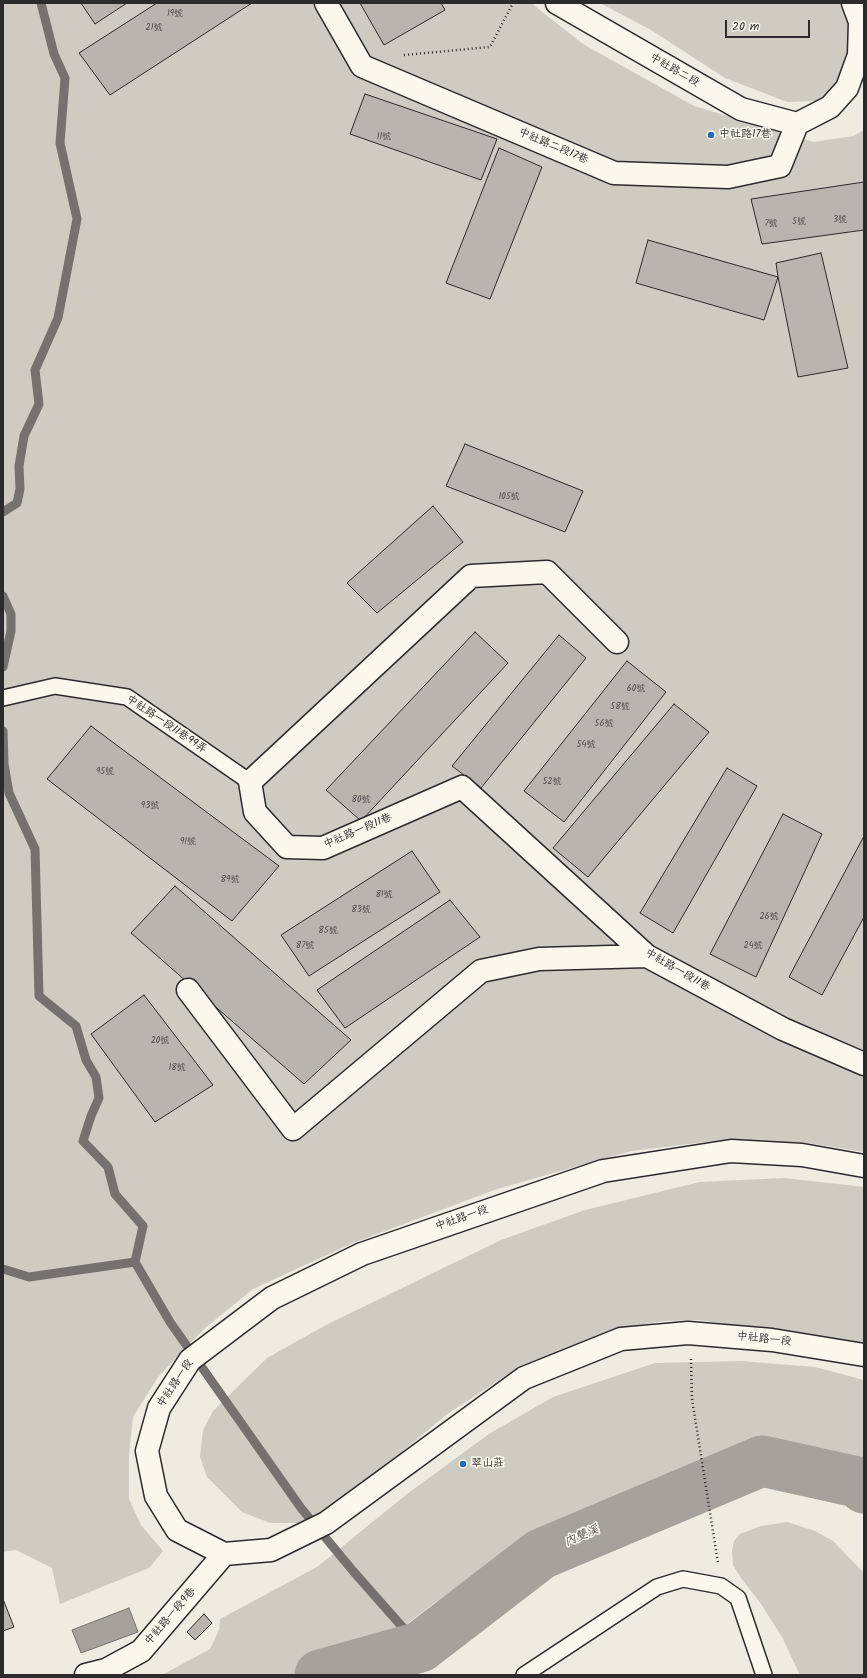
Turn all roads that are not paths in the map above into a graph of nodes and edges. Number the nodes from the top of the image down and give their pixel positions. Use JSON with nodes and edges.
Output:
{"nodes":[{"id":1,"x":326,"y":3,"type":"edge"},
{"id":2,"x":557,"y":3,"type":"edge"},
{"id":3,"x":853,"y":3,"type":"edge"},
{"id":4,"x":797,"y":124,"type":"junction"},
{"id":5,"x":617,"y":642,"type":"dead end"},
{"id":6,"x":3,"y":698,"type":"edge"},
{"id":7,"x":250,"y":782,"type":"junction"},
{"id":8,"x":647,"y":956,"type":"junction"},
{"id":9,"x":188,"y":990,"type":"dead end"},
{"id":10,"x":864,"y":1064,"type":"edge"},
{"id":11,"x":864,"y":1166,"type":"edge"},
{"id":12,"x":864,"y":1354,"type":"edge"},
{"id":13,"x":224,"y":1554,"type":"junction"},
{"id":14,"x":86,"y":1675,"type":"edge"},
{"id":15,"x":524,"y":1675,"type":"edge"},
{"id":16,"x":764,"y":1675,"type":"edge"}],
"edges":[{"from":1,"to":4,"type":"street","name":"中社路二段17巷"},
{"from":2,"to":4,"type":"street","name":"中社路二段"},
{"from":3,"to":4,"type":"street"},
{"from":5,"to":7,"type":"street"},
{"from":6,"to":7,"type":"lane","name":"中社路一段11巷99弄"},
{"from":7,"to":8,"type":"street","name":"中社路一段11巷"},
{"from":8,"to":9,"type":"street"},
{"from":8,"to":10,"type":"street","name":"中社路一段11巷"},
{"from":11,"to":13,"type":"street","name":"中社路一段"},
{"from":12,"to":13,"type":"street","name":"中社路一段"},
{"from":13,"to":14,"type":"street","name":"中社路一段9巷"},
{"from":15,"to":16,"type":"lane"}]}
